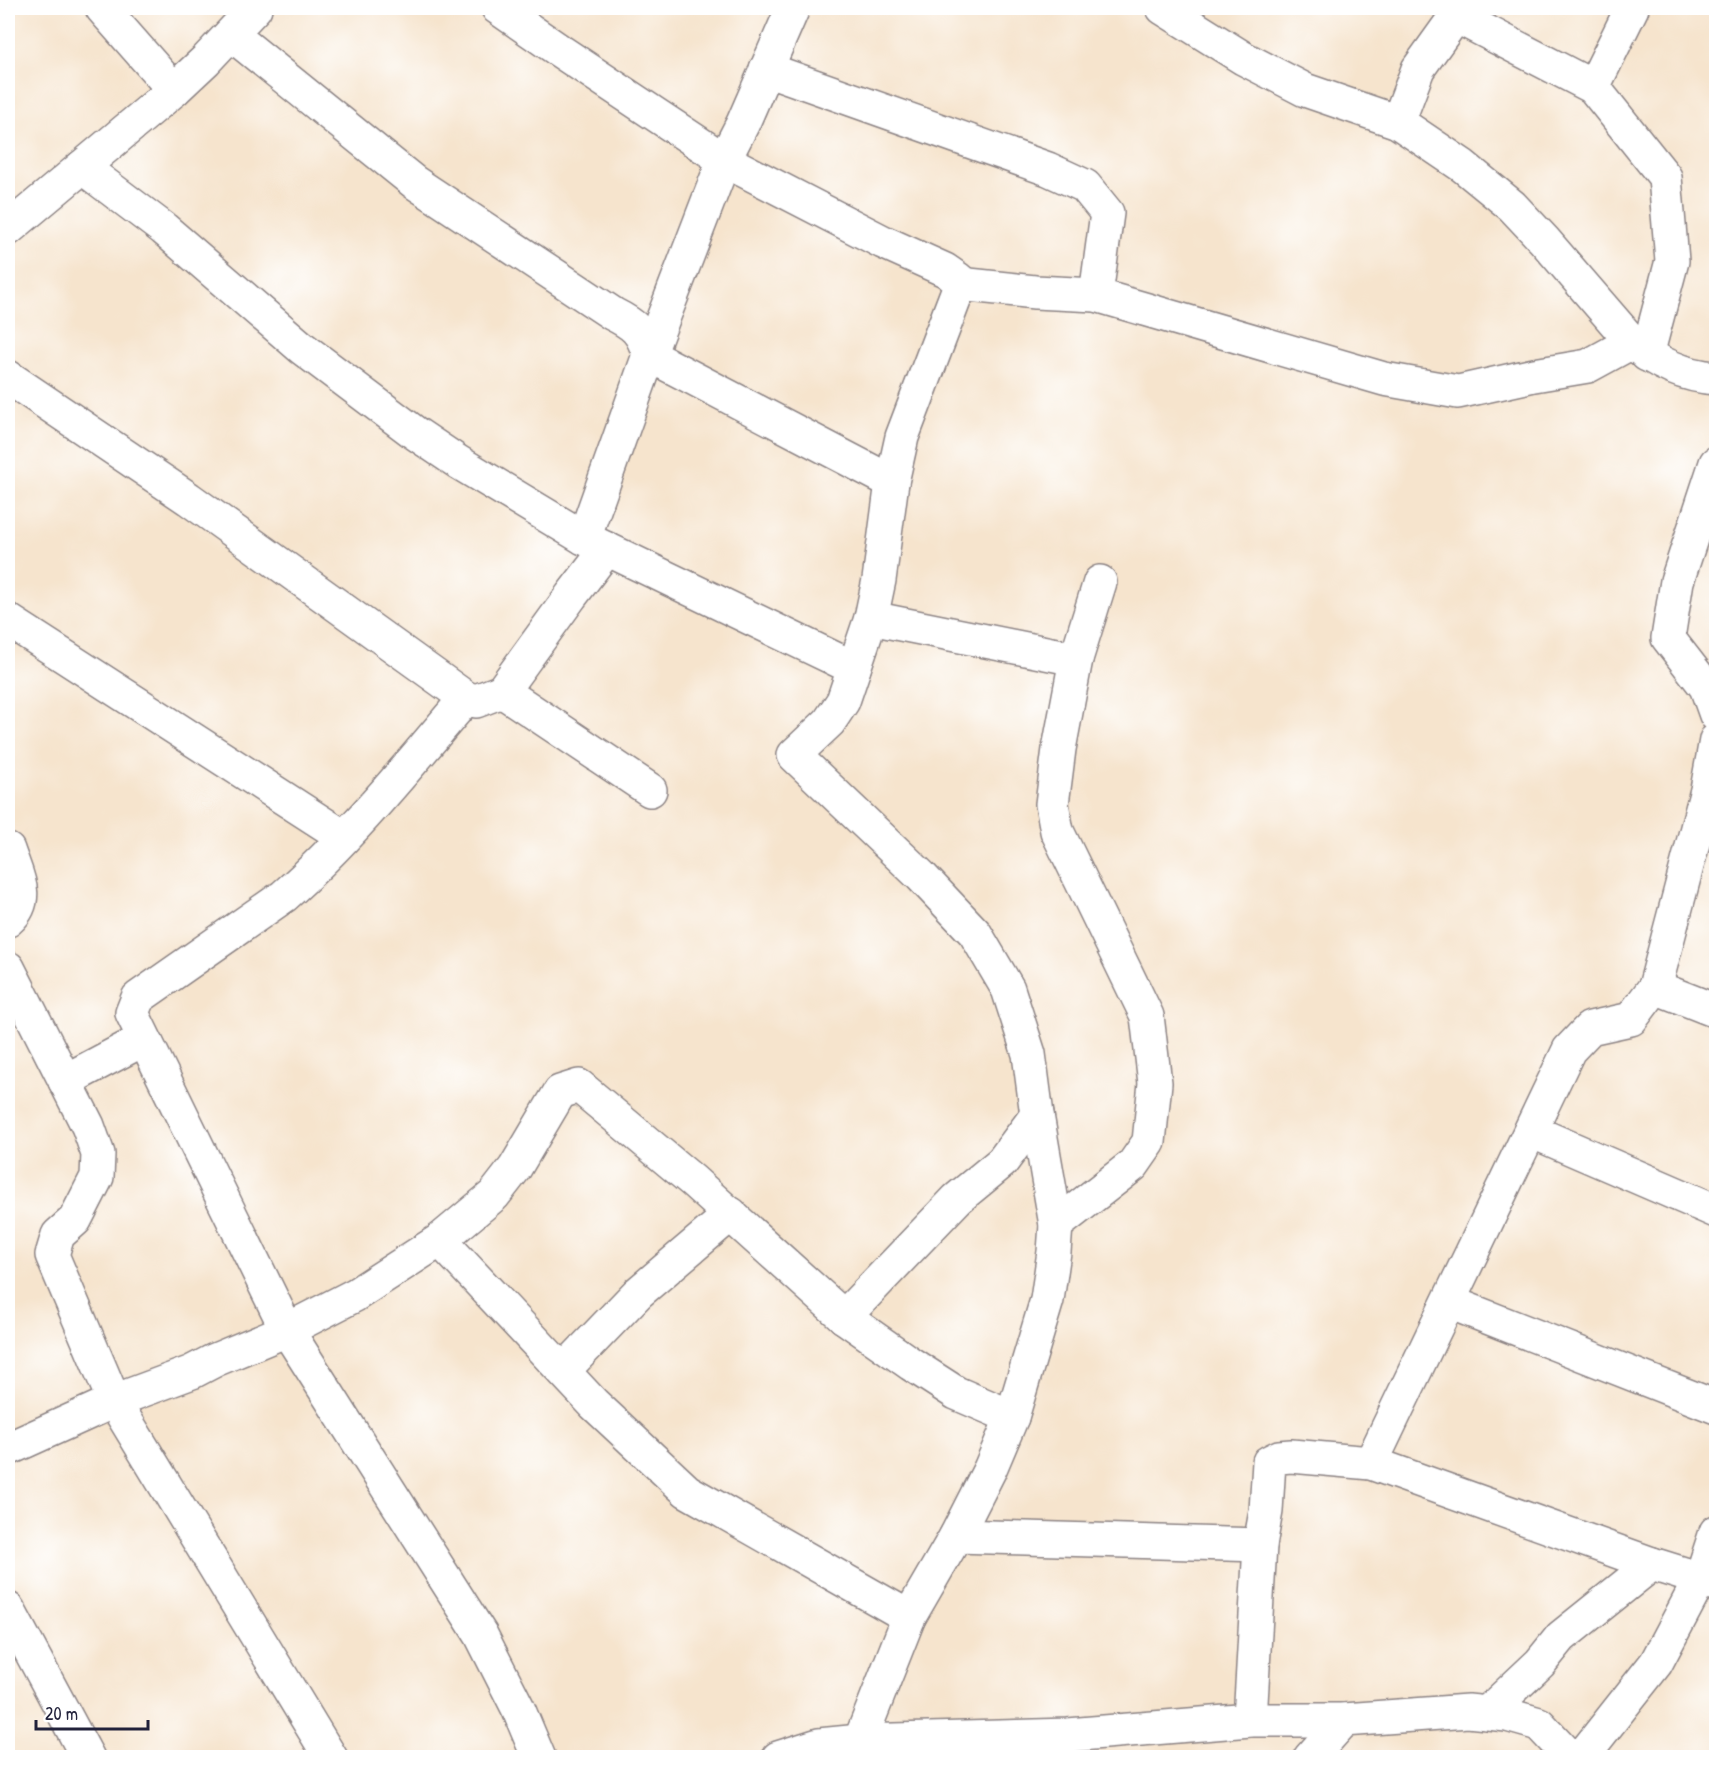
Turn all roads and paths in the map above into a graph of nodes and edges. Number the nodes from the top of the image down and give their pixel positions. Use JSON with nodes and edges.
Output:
{"nodes":[{"id":1,"x":102,"y":8,"type":"edge"},
{"id":2,"x":255,"y":8,"type":"edge"},
{"id":3,"x":498,"y":8,"type":"edge"},
{"id":4,"x":793,"y":8,"type":"edge"},
{"id":5,"x":1163,"y":8,"type":"edge"},
{"id":6,"x":1632,"y":8,"type":"edge"},
{"id":7,"x":1457,"y":12,"type":"edge"},
{"id":8,"x":231,"y":34,"type":"junction"},
{"id":9,"x":766,"y":69,"type":"junction"},
{"id":10,"x":1593,"y":87,"type":"junction"},
{"id":11,"x":174,"y":90,"type":"junction"},
{"id":12,"x":1398,"y":122,"type":"junction"},
{"id":13,"x":724,"y":160,"type":"junction"},
{"id":14,"x":82,"y":167,"type":"junction"},
{"id":15,"x":13,"y":215,"type":"edge"},
{"id":16,"x":959,"y":284,"type":"junction"},
{"id":17,"x":1096,"y":295,"type":"junction"},
{"id":18,"x":1640,"y":349,"type":"junction"},
{"id":19,"x":650,"y":355,"type":"junction"},
{"id":20,"x":8,"y":377,"type":"edge"},
{"id":21,"x":1716,"y":378,"type":"edge"},
{"id":22,"x":1716,"y":463,"type":"edge"},
{"id":23,"x":892,"y":482,"type":"junction"},
{"id":24,"x":596,"y":544,"type":"junction"},
{"id":25,"x":1100,"y":582,"type":"dead end"},
{"id":26,"x":870,"y":618,"type":"junction"},
{"id":27,"x":8,"y":620,"type":"edge"},
{"id":28,"x":1076,"y":659,"type":"junction"},
{"id":29,"x":854,"y":668,"type":"junction"},
{"id":30,"x":502,"y":692,"type":"junction"},
{"id":31,"x":466,"y":698,"type":"junction"},
{"id":32,"x":1716,"y":737,"type":"edge"},
{"id":33,"x":650,"y":790,"type":"dead end"},
{"id":34,"x":344,"y":837,"type":"junction"},
{"id":35,"x":8,"y":850,"type":"edge"},
{"id":36,"x":8,"y":920,"type":"edge"},
{"id":37,"x":8,"y":968,"type":"edge"},
{"id":38,"x":1655,"y":987,"type":"junction"},
{"id":39,"x":1716,"y":1011,"type":"edge"},
{"id":40,"x":144,"y":1039,"type":"junction"},
{"id":41,"x":65,"y":1081,"type":"junction"},
{"id":42,"x":1037,"y":1115,"type":"junction"},
{"id":43,"x":1530,"y":1131,"type":"junction"},
{"id":44,"x":1716,"y":1211,"type":"edge"},
{"id":45,"x":731,"y":1214,"type":"junction"},
{"id":46,"x":1056,"y":1225,"type":"junction"},
{"id":47,"x":440,"y":1240,"type":"junction"},
{"id":48,"x":1449,"y":1302,"type":"junction"},
{"id":49,"x":844,"y":1317,"type":"junction"},
{"id":50,"x":287,"y":1330,"type":"junction"},
{"id":51,"x":564,"y":1370,"type":"junction"},
{"id":52,"x":114,"y":1401,"type":"junction"},
{"id":53,"x":1716,"y":1407,"type":"edge"},
{"id":54,"x":1012,"y":1417,"type":"junction"},
{"id":55,"x":8,"y":1449,"type":"edge"},
{"id":56,"x":1371,"y":1463,"type":"junction"},
{"id":57,"x":1716,"y":1532,"type":"edge"},
{"id":58,"x":956,"y":1536,"type":"junction"},
{"id":59,"x":1260,"y":1545,"type":"junction"},
{"id":60,"x":1652,"y":1564,"type":"junction"},
{"id":61,"x":1709,"y":1581,"type":"edge"},
{"id":62,"x":8,"y":1609,"type":"edge"},
{"id":63,"x":909,"y":1617,"type":"junction"},
{"id":64,"x":1488,"y":1713,"type":"junction"},
{"id":65,"x":1250,"y":1720,"type":"junction"},
{"id":66,"x":1344,"y":1720,"type":"junction"},
{"id":67,"x":860,"y":1741,"type":"junction"},
{"id":68,"x":1058,"y":1746,"type":"edge"},
{"id":69,"x":825,"y":1751,"type":"edge"},
{"id":70,"x":88,"y":1758,"type":"edge"},
{"id":71,"x":331,"y":1758,"type":"edge"},
{"id":72,"x":539,"y":1758,"type":"edge"},
{"id":73,"x":778,"y":1758,"type":"edge"},
{"id":74,"x":1310,"y":1758,"type":"edge"},
{"id":75,"x":1571,"y":1758,"type":"edge"},
{"id":76,"x":1581,"y":1758,"type":"edge"}],
"edges":[{"from":1,"to":11,"type":"street"},
{"from":2,"to":8,"type":"street"},
{"from":3,"to":13,"type":"street"},
{"from":4,"to":9,"type":"street"},
{"from":5,"to":12,"type":"street"},
{"from":6,"to":10,"type":"street"},
{"from":7,"to":10,"type":"street"},
{"from":7,"to":12,"type":"street"},
{"from":8,"to":11,"type":"street"},
{"from":8,"to":19,"type":"street"},
{"from":9,"to":13,"type":"street"},
{"from":9,"to":17,"type":"street"},
{"from":10,"to":18,"type":"street"},
{"from":11,"to":14,"type":"street"},
{"from":12,"to":18,"type":"street"},
{"from":13,"to":16,"type":"street"},
{"from":13,"to":19,"type":"street"},
{"from":14,"to":15,"type":"street"},
{"from":14,"to":24,"type":"street"},
{"from":16,"to":17,"type":"street"},
{"from":16,"to":23,"type":"street"},
{"from":17,"to":18,"type":"street"},
{"from":18,"to":21,"type":"street"},
{"from":19,"to":23,"type":"street"},
{"from":19,"to":24,"type":"street"},
{"from":20,"to":31,"type":"street"},
{"from":22,"to":32,"type":"street"},
{"from":23,"to":26,"type":"street"},
{"from":24,"to":29,"type":"street"},
{"from":24,"to":30,"type":"street"},
{"from":25,"to":28,"type":"street"},
{"from":26,"to":28,"type":"street"},
{"from":26,"to":29,"type":"street"},
{"from":27,"to":34,"type":"street"},
{"from":28,"to":46,"type":"street"},
{"from":29,"to":42,"type":"street"},
{"from":30,"to":31,"type":"street"},
{"from":30,"to":33,"type":"street"},
{"from":31,"to":34,"type":"street"},
{"from":32,"to":38,"type":"street"},
{"from":34,"to":40,"type":"street"},
{"from":35,"to":36,"type":"street"},
{"from":37,"to":41,"type":"street"},
{"from":38,"to":39,"type":"street"},
{"from":38,"to":43,"type":"street"},
{"from":40,"to":41,"type":"street"},
{"from":40,"to":50,"type":"street"},
{"from":41,"to":52,"type":"street"},
{"from":42,"to":46,"type":"street"},
{"from":42,"to":49,"type":"street"},
{"from":43,"to":44,"type":"street"},
{"from":43,"to":48,"type":"street"},
{"from":45,"to":47,"type":"street"},
{"from":45,"to":49,"type":"street"},
{"from":45,"to":51,"type":"street"},
{"from":46,"to":54,"type":"street"},
{"from":47,"to":50,"type":"street"},
{"from":47,"to":51,"type":"street"},
{"from":48,"to":53,"type":"street"},
{"from":48,"to":56,"type":"street"},
{"from":49,"to":54,"type":"street"},
{"from":50,"to":52,"type":"street"},
{"from":50,"to":72,"type":"street"},
{"from":51,"to":63,"type":"street"},
{"from":52,"to":55,"type":"street"},
{"from":52,"to":71,"type":"street"},
{"from":54,"to":58,"type":"street"},
{"from":56,"to":59,"type":"street"},
{"from":56,"to":60,"type":"street"},
{"from":57,"to":61,"type":"street"},
{"from":58,"to":59,"type":"street"},
{"from":58,"to":63,"type":"street"},
{"from":59,"to":65,"type":"street"},
{"from":60,"to":61,"type":"street"},
{"from":60,"to":64,"type":"street"},
{"from":61,"to":76,"type":"street"},
{"from":62,"to":70,"type":"street"},
{"from":63,"to":67,"type":"street"},
{"from":64,"to":66,"type":"street"},
{"from":64,"to":75,"type":"street"},
{"from":65,"to":66,"type":"street"},
{"from":65,"to":68,"type":"street"},
{"from":66,"to":74,"type":"street"},
{"from":67,"to":68,"type":"street"},
{"from":67,"to":69,"type":"street"},
{"from":69,"to":73,"type":"street"}]}
